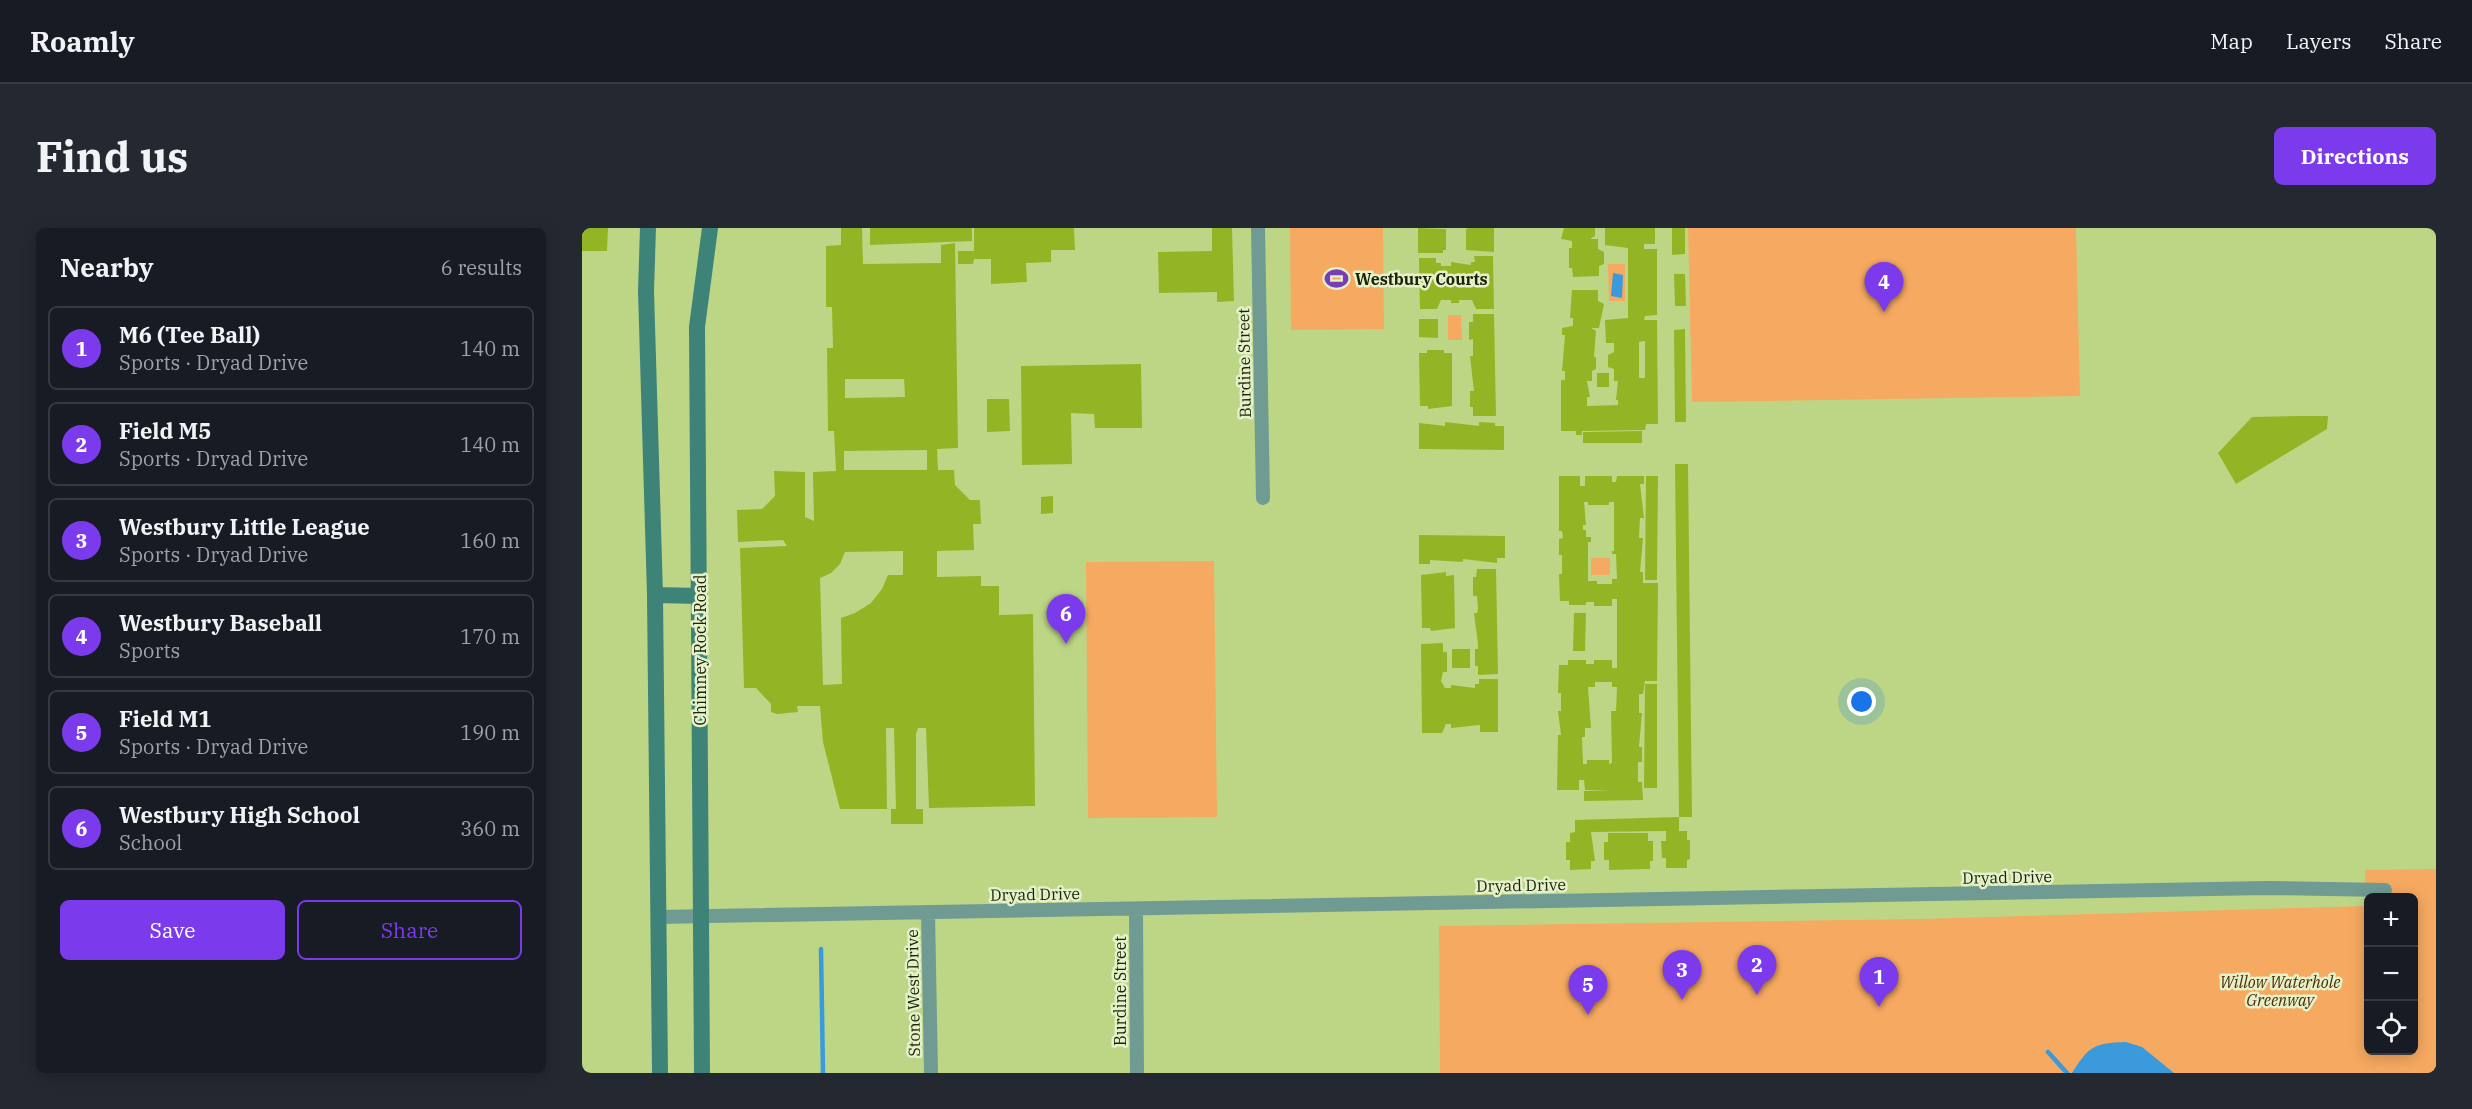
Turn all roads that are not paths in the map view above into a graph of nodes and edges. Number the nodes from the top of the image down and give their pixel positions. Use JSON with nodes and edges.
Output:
{"nodes":[{"id":1,"x":648,"y":228,"type":"edge"},
{"id":2,"x":710,"y":228,"type":"edge"},
{"id":3,"x":1258,"y":228,"type":"edge"},
{"id":4,"x":1263,"y":498,"type":"dead end"},
{"id":5,"x":655,"y":595,"type":"junction"},
{"id":6,"x":699,"y":596,"type":"junction"},
{"id":7,"x":2385,"y":890,"type":"dead end"},
{"id":8,"x":1136,"y":909,"type":"junction"},
{"id":9,"x":928,"y":912,"type":"junction"},
{"id":10,"x":700,"y":916,"type":"junction"},
{"id":11,"x":658,"y":917,"type":"junction"},
{"id":12,"x":660,"y":1073,"type":"edge"},
{"id":13,"x":702,"y":1073,"type":"edge"},
{"id":14,"x":931,"y":1073,"type":"edge"},
{"id":15,"x":1137,"y":1073,"type":"edge"}],
"edges":[{"from":1,"to":5,"type":"main road"},
{"from":2,"to":6,"type":"main road","name":"Chimney Rock Road"},
{"from":3,"to":4,"type":"street","name":"Burdine Street"},
{"from":5,"to":6,"type":"main road"},
{"from":5,"to":11,"type":"main road"},
{"from":6,"to":10,"type":"main road","name":"Chimney Rock Road"},
{"from":7,"to":8,"type":"street","name":"Dryad Drive"},
{"from":8,"to":9,"type":"street","name":"Dryad Drive"},
{"from":8,"to":15,"type":"street","name":"Burdine Street"},
{"from":9,"to":10,"type":"street","name":"Dryad Drive"},
{"from":9,"to":14,"type":"street","name":"Stone West Drive"},
{"from":10,"to":11,"type":"street","name":"Dryad Drive"},
{"from":10,"to":13,"type":"main road","name":"Chimney Rock Road"},
{"from":11,"to":12,"type":"main road"}]}
